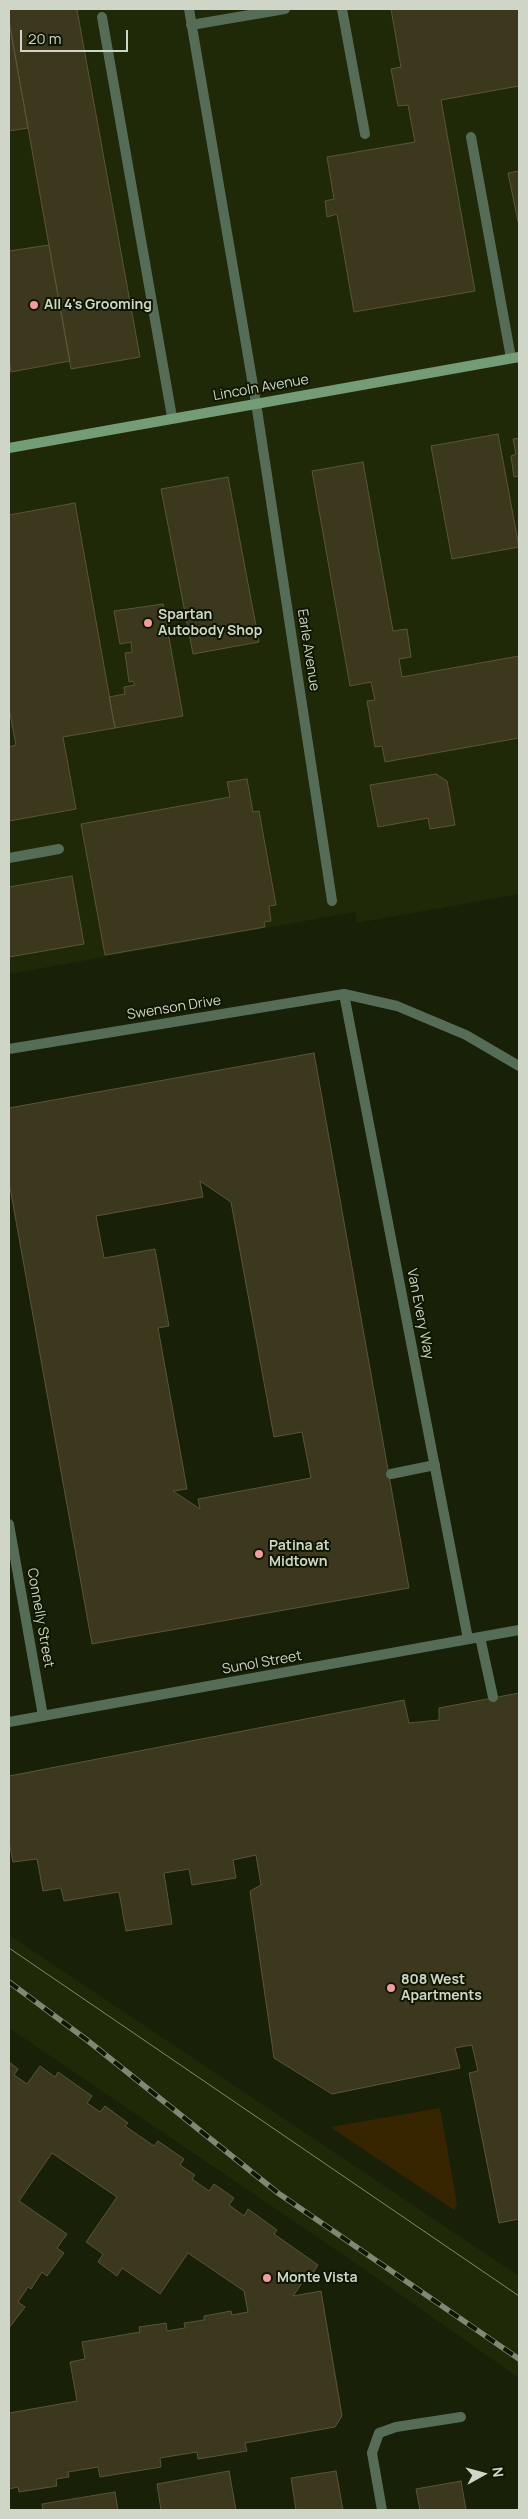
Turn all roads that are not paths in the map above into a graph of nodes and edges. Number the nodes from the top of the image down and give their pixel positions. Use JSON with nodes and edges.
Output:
{"nodes":[{"id":1,"x":188,"y":9,"type":"edge"},
{"id":2,"x":285,"y":9,"type":"edge"},
{"id":3,"x":342,"y":9,"type":"edge"},
{"id":4,"x":102,"y":17,"type":"dead end"},
{"id":5,"x":191,"y":25,"type":"junction"},
{"id":6,"x":365,"y":134,"type":"dead end"},
{"id":7,"x":472,"y":137,"type":"dead end"},
{"id":8,"x":515,"y":357,"type":"edge"},
{"id":9,"x":256,"y":403,"type":"junction"},
{"id":10,"x":172,"y":417,"type":"junction"},
{"id":11,"x":9,"y":448,"type":"edge"},
{"id":12,"x":59,"y":849,"type":"dead end"},
{"id":13,"x":9,"y":858,"type":"edge"},
{"id":14,"x":332,"y":901,"type":"dead end"},
{"id":15,"x":344,"y":994,"type":"junction"},
{"id":16,"x":9,"y":1049,"type":"edge"},
{"id":17,"x":519,"y":1066,"type":"edge"},
{"id":18,"x":434,"y":1465,"type":"junction"},
{"id":19,"x":391,"y":1474,"type":"dead end"},
{"id":20,"x":9,"y":1524,"type":"edge"},
{"id":21,"x":519,"y":1630,"type":"edge"},
{"id":22,"x":480,"y":1637,"type":"junction"},
{"id":23,"x":468,"y":1639,"type":"junction"},
{"id":24,"x":493,"y":1697,"type":"dead end"},
{"id":25,"x":43,"y":1716,"type":"junction"},
{"id":26,"x":9,"y":1722,"type":"edge"},
{"id":27,"x":461,"y":2417,"type":"dead end"},
{"id":28,"x":382,"y":2510,"type":"edge"}],
"edges":[{"from":1,"to":5,"type":"street","name":"Earle Avenue"},
{"from":2,"to":5,"type":"street"},
{"from":3,"to":6,"type":"street"},
{"from":4,"to":10,"type":"street"},
{"from":5,"to":9,"type":"street","name":"Earle Avenue"},
{"from":7,"to":8,"type":"street"},
{"from":8,"to":9,"type":"main road","name":"Lincoln Avenue"},
{"from":9,"to":10,"type":"main road","name":"Lincoln Avenue"},
{"from":9,"to":14,"type":"street","name":"Earle Avenue"},
{"from":10,"to":11,"type":"main road","name":"Lincoln Avenue"},
{"from":12,"to":13,"type":"street"},
{"from":15,"to":16,"type":"street","name":"Swenson Drive"},
{"from":15,"to":17,"type":"street"},
{"from":15,"to":18,"type":"street","name":"Van Every Way"},
{"from":18,"to":19,"type":"street"},
{"from":18,"to":23,"type":"street","name":"Van Every Way"},
{"from":20,"to":25,"type":"street","name":"Connelly Street"},
{"from":21,"to":22,"type":"street","name":"Sunol Street"},
{"from":22,"to":23,"type":"street","name":"Sunol Street"},
{"from":22,"to":24,"type":"street"},
{"from":23,"to":25,"type":"street","name":"Sunol Street"},
{"from":25,"to":26,"type":"street","name":"Sunol Street"},
{"from":27,"to":28,"type":"street"}]}
